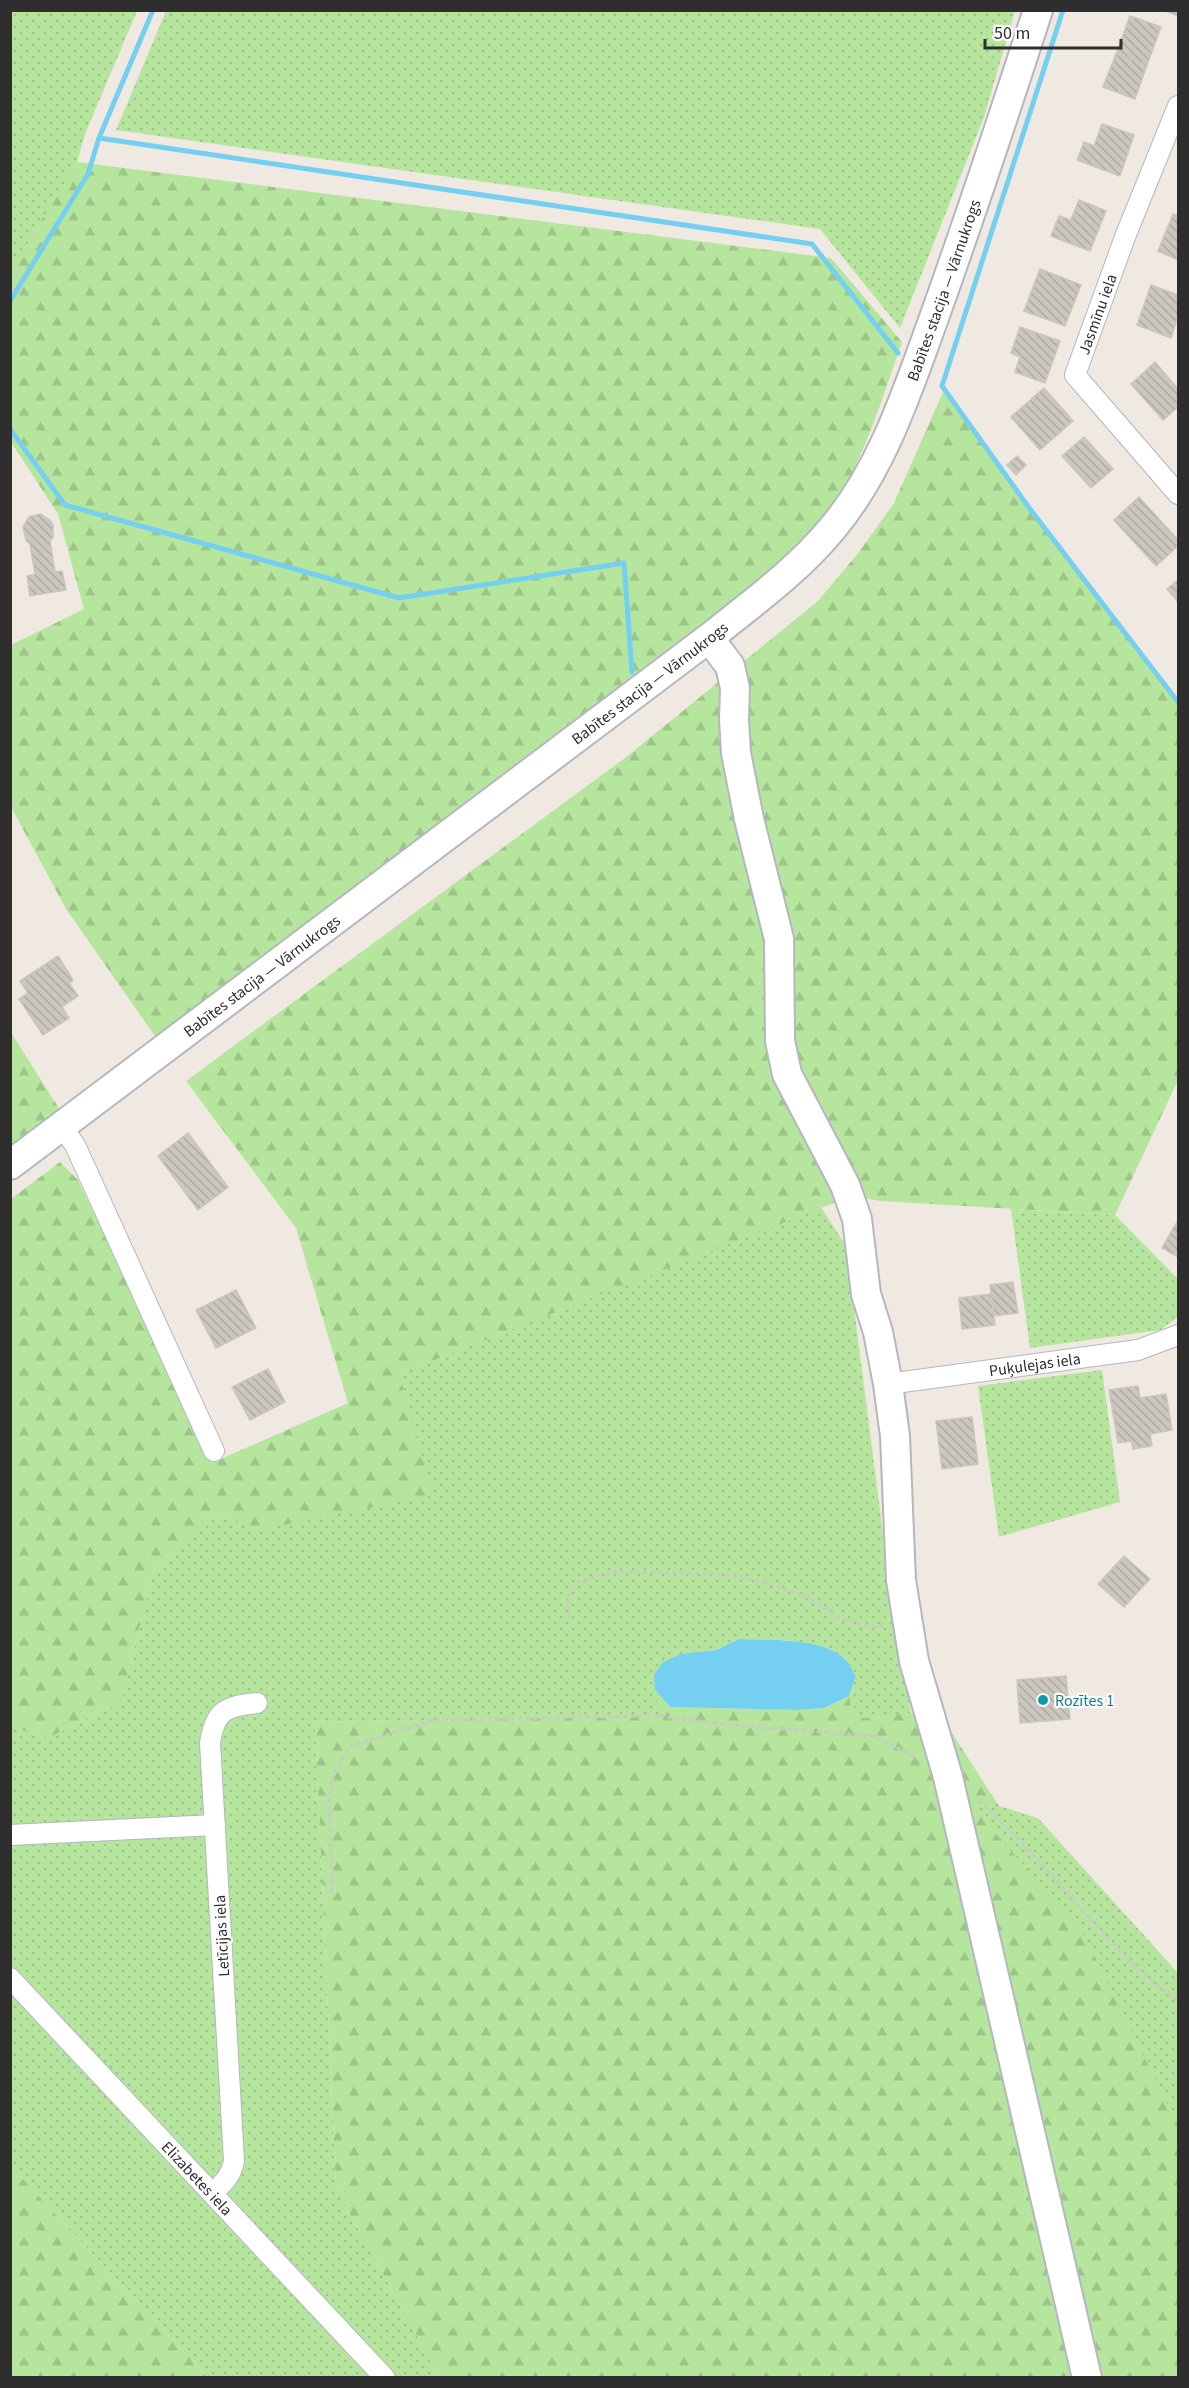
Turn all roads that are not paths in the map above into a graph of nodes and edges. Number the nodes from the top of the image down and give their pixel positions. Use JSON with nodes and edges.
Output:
{"nodes":[{"id":1,"x":1038,"y":10,"type":"edge"},
{"id":2,"x":1179,"y":106,"type":"edge"},
{"id":3,"x":1179,"y":494,"type":"edge"},
{"id":4,"x":709,"y":638,"type":"junction"},
{"id":5,"x":62,"y":1127,"type":"junction"},
{"id":6,"x":10,"y":1165,"type":"edge"},
{"id":7,"x":1179,"y":1335,"type":"edge"},
{"id":8,"x":888,"y":1384,"type":"junction"},
{"id":9,"x":214,"y":1452,"type":"dead end"},
{"id":10,"x":257,"y":1703,"type":"dead end"},
{"id":11,"x":214,"y":1825,"type":"junction"},
{"id":12,"x":10,"y":1835,"type":"edge"},
{"id":13,"x":10,"y":1978,"type":"edge"},
{"id":14,"x":212,"y":2193,"type":"junction"},
{"id":15,"x":385,"y":2378,"type":"edge"},
{"id":16,"x":1087,"y":2378,"type":"edge"}],
"edges":[{"from":1,"to":4,"type":"street","name":"Babītes stacija — Vārnukrogs"},
{"from":2,"to":3,"type":"street","name":"Jasmīnu iela"},
{"from":4,"to":5,"type":"street","name":"Babītes stacija — Vārnukrogs"},
{"from":4,"to":8,"type":"street"},
{"from":5,"to":6,"type":"street","name":"Babītes stacija — Vārnukrogs"},
{"from":5,"to":9,"type":"street"},
{"from":7,"to":8,"type":"street","name":"Puķulejas iela"},
{"from":8,"to":16,"type":"street"},
{"from":10,"to":11,"type":"street","name":"Letīcijas iela"},
{"from":11,"to":12,"type":"street"},
{"from":11,"to":14,"type":"street","name":"Letīcijas iela"},
{"from":13,"to":14,"type":"street","name":"Elizabetes iela"},
{"from":14,"to":15,"type":"street","name":"Elizabetes iela"}]}
